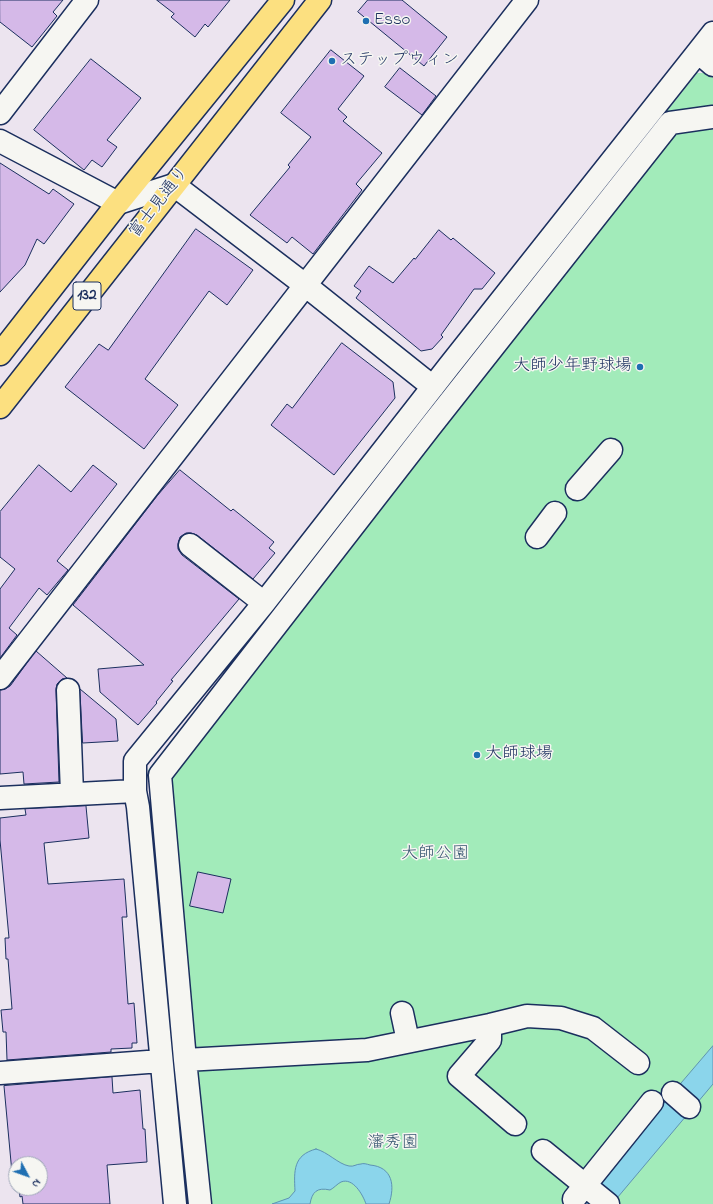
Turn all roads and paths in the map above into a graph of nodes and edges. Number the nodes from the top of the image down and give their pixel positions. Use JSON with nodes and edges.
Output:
{"nodes":[{"id":1,"x":87,"y":0,"type":"edge"},
{"id":2,"x":320,"y":0,"type":"edge"},
{"id":3,"x":527,"y":0,"type":"edge"},
{"id":4,"x":277,"y":2,"type":"edge"},
{"id":5,"x":713,"y":33,"type":"edge"},
{"id":6,"x":706,"y":59,"type":"edge"},
{"id":7,"x":0,"y":113,"type":"edge"},
{"id":8,"x":713,"y":117,"type":"edge"},
{"id":9,"x":0,"y":141,"type":"edge"},
{"id":10,"x":174,"y":185,"type":"junction"},
{"id":11,"x":118,"y":203,"type":"junction"},
{"id":12,"x":305,"y":285,"type":"junction"},
{"id":13,"x":0,"y":354,"type":"edge"},
{"id":14,"x":433,"y":387,"type":"junction"},
{"id":15,"x":0,"y":407,"type":"edge"},
{"id":16,"x":611,"y":450,"type":"dead end"},
{"id":17,"x":577,"y":488,"type":"dead end"},
{"id":18,"x":555,"y":513,"type":"dead end"},
{"id":19,"x":537,"y":537,"type":"dead end"},
{"id":20,"x":190,"y":544,"type":"dead end"},
{"id":21,"x":264,"y":603,"type":"junction"},
{"id":22,"x":0,"y":678,"type":"edge"},
{"id":23,"x":68,"y":690,"type":"dead end"},
{"id":24,"x":135,"y":791,"type":"junction"},
{"id":25,"x":72,"y":793,"type":"junction"},
{"id":26,"x":0,"y":798,"type":"edge"},
{"id":27,"x":402,"y":1013,"type":"dead end"},
{"id":28,"x":490,"y":1025,"type":"junction"},
{"id":29,"x":408,"y":1041,"type":"junction"},
{"id":30,"x":185,"y":1060,"type":"junction"},
{"id":31,"x":161,"y":1061,"type":"junction"},
{"id":32,"x":638,"y":1063,"type":"dead end"},
{"id":33,"x":0,"y":1073,"type":"edge"},
{"id":34,"x":652,"y":1102,"type":"dead end"},
{"id":35,"x":515,"y":1124,"type":"dead end"},
{"id":36,"x":543,"y":1151,"type":"dead end"},
{"id":37,"x":580,"y":1192,"type":"junction"},
{"id":38,"x":174,"y":1204,"type":"edge"},
{"id":39,"x":200,"y":1204,"type":"edge"},
{"id":40,"x":608,"y":1204,"type":"edge"}],
"edges":[{"from":1,"to":7,"type":"street"},
{"from":2,"to":10,"type":"highway","name":"富士見通り","number":"132"},
{"from":3,"to":12,"type":"street"},
{"from":4,"to":11,"type":"highway","name":"富士見通り","number":"132"},
{"from":5,"to":6,"type":"street"},
{"from":6,"to":14,"type":"street"},
{"from":8,"to":30,"type":"street"},
{"from":9,"to":11,"type":"street"},
{"from":10,"to":11,"type":"street"},
{"from":10,"to":12,"type":"street"},
{"from":10,"to":15,"type":"highway","name":"富士見通り","number":"132"},
{"from":11,"to":13,"type":"highway","name":"富士見通り","number":"132"},
{"from":12,"to":14,"type":"street"},
{"from":12,"to":22,"type":"street"},
{"from":14,"to":21,"type":"street"},
{"from":16,"to":17,"type":"street"},
{"from":18,"to":19,"type":"street"},
{"from":20,"to":21,"type":"street"},
{"from":21,"to":24,"type":"street"},
{"from":23,"to":25,"type":"street"},
{"from":24,"to":25,"type":"street"},
{"from":24,"to":31,"type":"street"},
{"from":25,"to":26,"type":"street"},
{"from":27,"to":29,"type":"street"},
{"from":28,"to":29,"type":"street"},
{"from":28,"to":32,"type":"street"},
{"from":28,"to":35,"type":"street"},
{"from":29,"to":30,"type":"street"},
{"from":30,"to":39,"type":"street"},
{"from":31,"to":33,"type":"street"},
{"from":31,"to":38,"type":"street"},
{"from":34,"to":37,"type":"street"},
{"from":36,"to":37,"type":"street"},
{"from":37,"to":40,"type":"street"}]}
